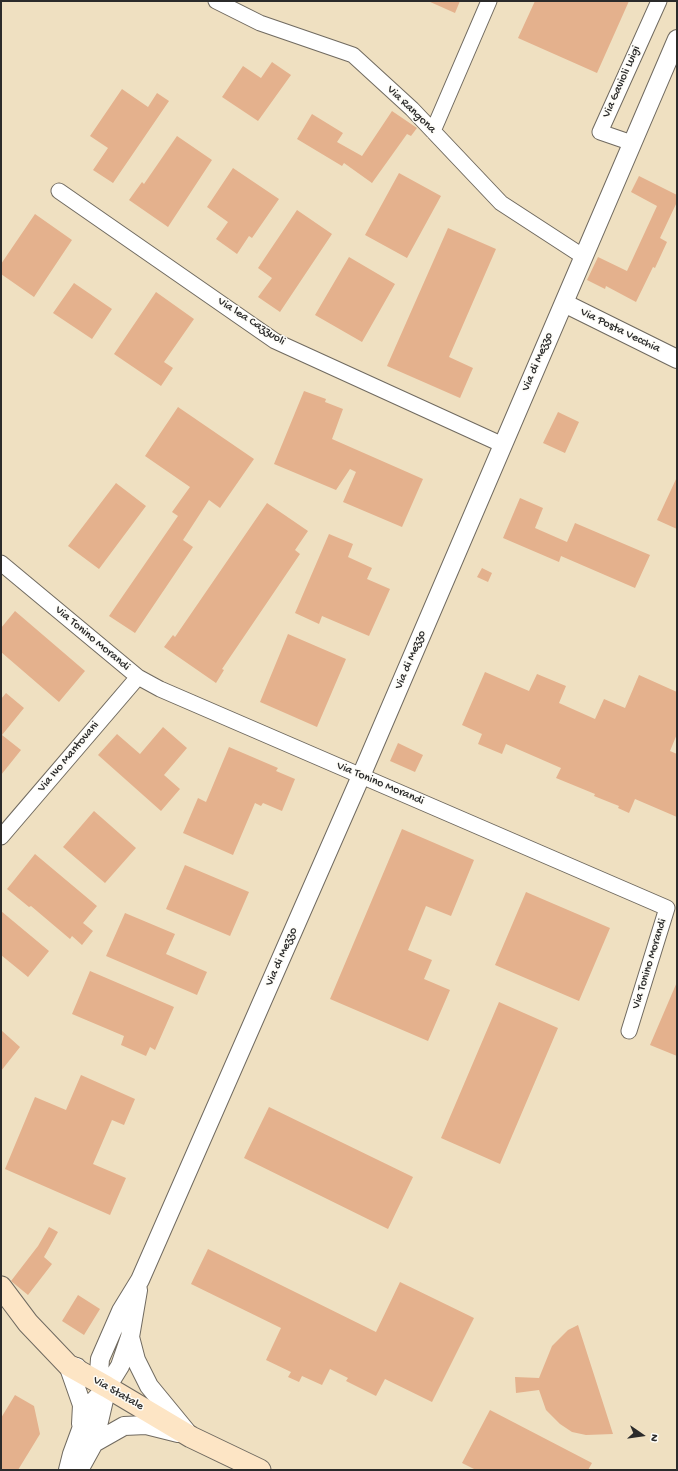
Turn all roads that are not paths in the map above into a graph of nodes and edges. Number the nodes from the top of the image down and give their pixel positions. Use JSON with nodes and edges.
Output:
{"nodes":[{"id":1,"x":216,"y":1,"type":"edge"},
{"id":2,"x":489,"y":1,"type":"edge"},
{"id":3,"x":659,"y":1,"type":"edge"},
{"id":4,"x":677,"y":39,"type":"edge"},
{"id":5,"x":433,"y":131,"type":"junction"},
{"id":6,"x":632,"y":143,"type":"junction"},
{"id":7,"x":59,"y":191,"type":"dead end"},
{"id":8,"x":584,"y":257,"type":"junction"},
{"id":9,"x":564,"y":303,"type":"junction"},
{"id":10,"x":677,"y":359,"type":"edge"},
{"id":11,"x":503,"y":446,"type":"junction"},
{"id":12,"x":1,"y":563,"type":"edge"},
{"id":13,"x":138,"y":677,"type":"junction"},
{"id":14,"x":361,"y":776,"type":"junction"},
{"id":15,"x":1,"y":837,"type":"edge"},
{"id":16,"x":629,"y":1031,"type":"dead end"},
{"id":17,"x":140,"y":1280,"type":"junction"},
{"id":18,"x":1,"y":1287,"type":"edge"},
{"id":19,"x":130,"y":1337,"type":"junction"},
{"id":20,"x":100,"y":1359,"type":"junction"},
{"id":21,"x":68,"y":1365,"type":"junction"},
{"id":22,"x":107,"y":1387,"type":"junction"},
{"id":23,"x":81,"y":1431,"type":"junction"},
{"id":24,"x":191,"y":1437,"type":"junction"},
{"id":25,"x":94,"y":1443,"type":"junction"},
{"id":26,"x":68,"y":1470,"type":"edge"},
{"id":27,"x":79,"y":1470,"type":"edge"},
{"id":28,"x":260,"y":1470,"type":"edge"}],
"edges":[{"from":1,"to":5,"type":"street","name":"Via Rangona"},
{"from":2,"to":5,"type":"street"},
{"from":3,"to":6,"type":"street","name":"Via Gavioli Luigi"},
{"from":4,"to":6,"type":"street","name":"Via di Mezzo"},
{"from":5,"to":8,"type":"street","name":"Via Rangona"},
{"from":6,"to":8,"type":"street","name":"Via di Mezzo"},
{"from":7,"to":11,"type":"street","name":"Via lea Cazzuoli"},
{"from":8,"to":9,"type":"street","name":"Via di Mezzo"},
{"from":9,"to":10,"type":"street","name":"Via Posta Vecchia"},
{"from":9,"to":11,"type":"street","name":"Via di Mezzo"},
{"from":11,"to":14,"type":"street","name":"Via di Mezzo"},
{"from":12,"to":13,"type":"street","name":"Via Tonino Morandi"},
{"from":13,"to":14,"type":"street","name":"Via Tonino Morandi"},
{"from":13,"to":15,"type":"street","name":"Via Ivo Mantovani"},
{"from":14,"to":16,"type":"street","name":"Via Tonino Morandi"},
{"from":14,"to":17,"type":"street","name":"Via di Mezzo"},
{"from":17,"to":19,"type":"street"},
{"from":17,"to":20,"type":"street"},
{"from":18,"to":21,"type":"main road","name":"Via Statale"},
{"from":19,"to":22,"type":"street"},
{"from":19,"to":24,"type":"street"},
{"from":20,"to":21,"type":"street"},
{"from":20,"to":22,"type":"street"},
{"from":21,"to":22,"type":"main road","name":"Via Statale"},
{"from":21,"to":23,"type":"street"},
{"from":22,"to":23,"type":"street"},
{"from":22,"to":24,"type":"main road","name":"Via Statale"},
{"from":22,"to":25,"type":"street"},
{"from":23,"to":26,"type":"street"},
{"from":24,"to":25,"type":"street"},
{"from":24,"to":28,"type":"main road","name":"Via Statale"},
{"from":25,"to":27,"type":"street"}]}
